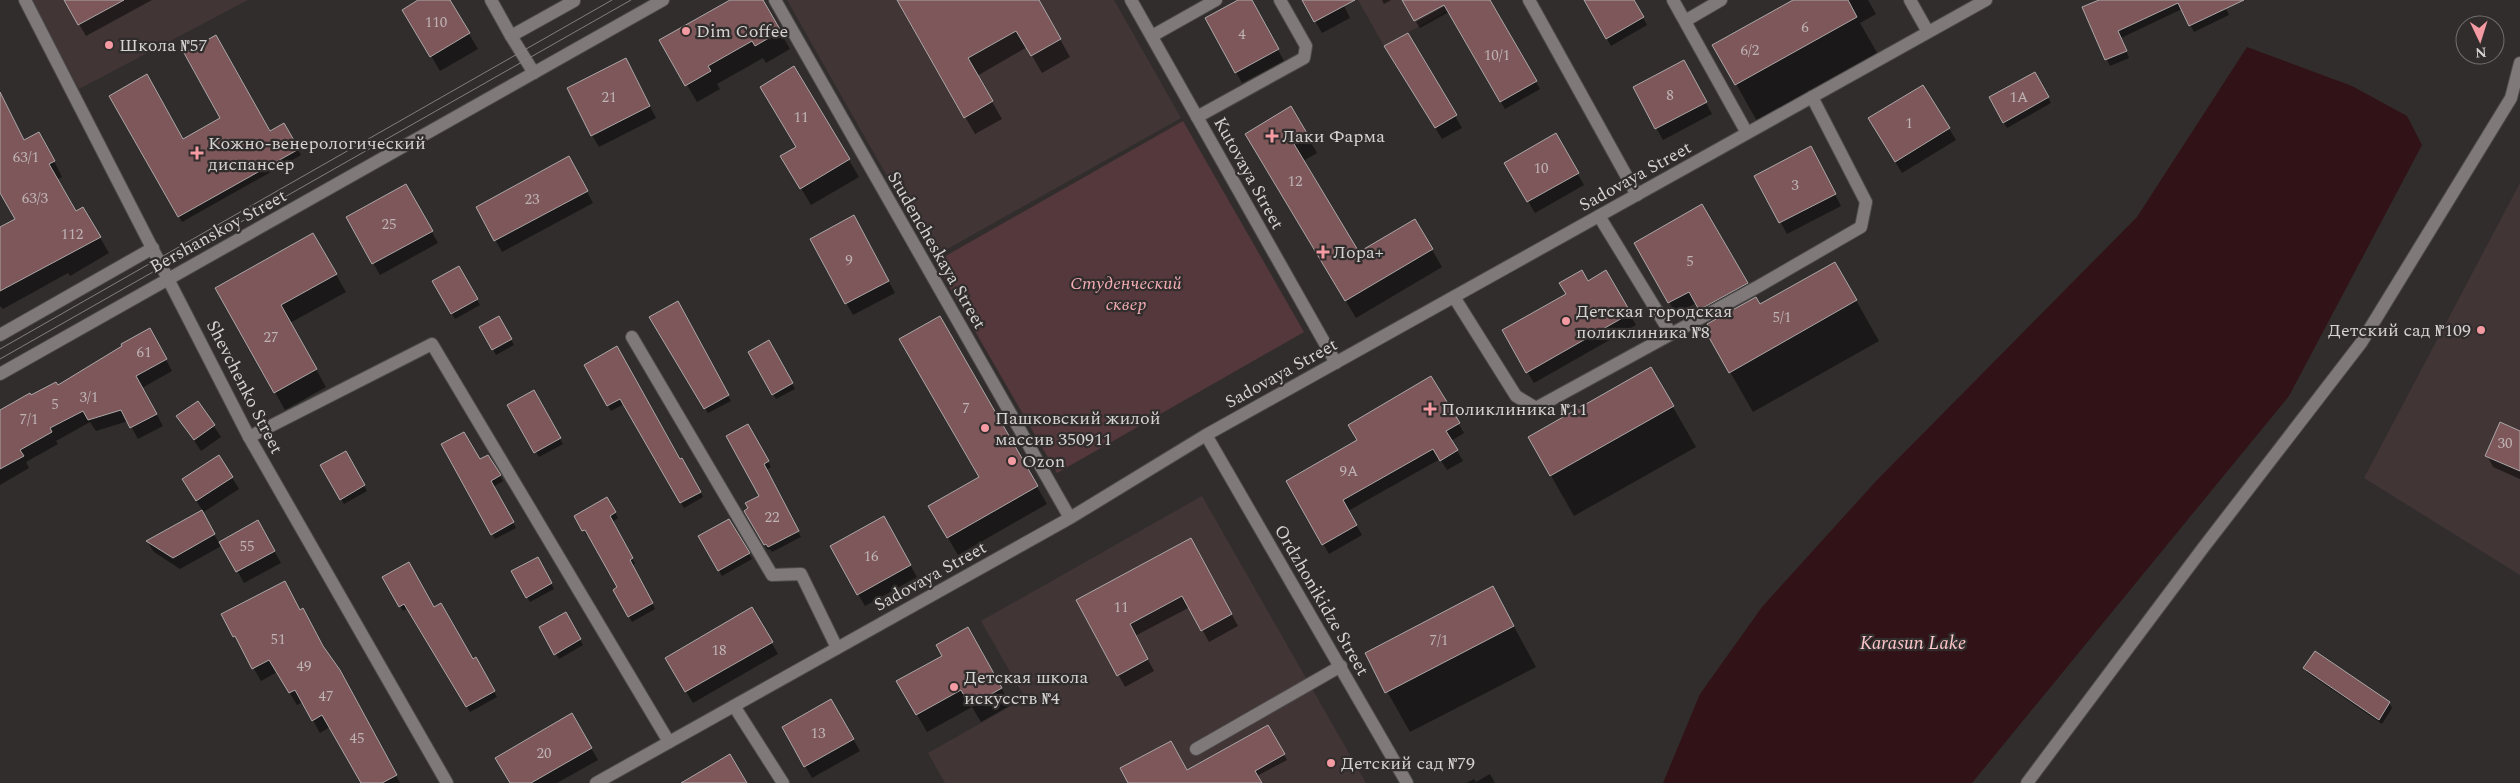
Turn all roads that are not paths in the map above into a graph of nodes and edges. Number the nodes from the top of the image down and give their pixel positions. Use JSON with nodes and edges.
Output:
{"nodes":[{"id":1,"x":25,"y":0,"type":"edge"},
{"id":2,"x":491,"y":0,"type":"edge"},
{"id":3,"x":663,"y":0,"type":"edge"},
{"id":4,"x":774,"y":0,"type":"edge"},
{"id":5,"x":1131,"y":0,"type":"edge"},
{"id":6,"x":1216,"y":0,"type":"edge"},
{"id":7,"x":1280,"y":0,"type":"edge"},
{"id":8,"x":1529,"y":0,"type":"edge"},
{"id":9,"x":1673,"y":0,"type":"edge"},
{"id":10,"x":1721,"y":0,"type":"edge"},
{"id":11,"x":1910,"y":0,"type":"edge"},
{"id":12,"x":1986,"y":0,"type":"edge"},
{"id":13,"x":574,"y":1,"type":"edge"},
{"id":14,"x":1685,"y":21,"type":"junction"},
{"id":15,"x":1928,"y":32,"type":"junction"},
{"id":16,"x":511,"y":36,"type":"junction"},
{"id":17,"x":1152,"y":36,"type":"junction"},
{"id":18,"x":2520,"y":63,"type":"edge"},
{"id":19,"x":534,"y":73,"type":"junction"},
{"id":20,"x":1812,"y":97,"type":"junction"},
{"id":21,"x":1197,"y":117,"type":"junction"},
{"id":22,"x":1747,"y":133,"type":"junction"},
{"id":23,"x":1637,"y":195,"type":"junction"},
{"id":24,"x":1599,"y":216,"type":"junction"},
{"id":25,"x":153,"y":248,"type":"junction"},
{"id":26,"x":170,"y":279,"type":"junction"},
{"id":27,"x":1454,"y":297,"type":"junction"},
{"id":28,"x":0,"y":334,"type":"edge"},
{"id":29,"x":1671,"y":334,"type":"junction"},
{"id":30,"x":632,"y":337,"type":"dead end"},
{"id":31,"x":1336,"y":363,"type":"junction"},
{"id":32,"x":0,"y":374,"type":"edge"},
{"id":33,"x":1206,"y":435,"type":"junction"},
{"id":34,"x":249,"y":437,"type":"junction"},
{"id":35,"x":1070,"y":518,"type":"junction"},
{"id":36,"x":837,"y":648,"type":"junction"},
{"id":37,"x":1341,"y":666,"type":"junction"},
{"id":38,"x":734,"y":706,"type":"junction"},
{"id":39,"x":669,"y":742,"type":"junction"},
{"id":40,"x":1196,"y":749,"type":"dead end"},
{"id":41,"x":447,"y":783,"type":"edge"},
{"id":42,"x":596,"y":783,"type":"edge"},
{"id":43,"x":783,"y":783,"type":"edge"},
{"id":44,"x":1407,"y":783,"type":"edge"},
{"id":45,"x":2027,"y":783,"type":"edge"}],
"edges":[{"from":1,"to":25,"type":"street","name":"Shevchenko Street"},
{"from":2,"to":16,"type":"street"},
{"from":3,"to":19,"type":"street","name":"Bershanskoy Street"},
{"from":4,"to":35,"type":"street","name":"Studencheskaya Street"},
{"from":5,"to":17,"type":"street","name":"Kutovaya Street"},
{"from":6,"to":17,"type":"street"},
{"from":7,"to":21,"type":"street"},
{"from":8,"to":23,"type":"street"},
{"from":9,"to":14,"type":"street"},
{"from":10,"to":14,"type":"street"},
{"from":11,"to":15,"type":"street"},
{"from":12,"to":15,"type":"street","name":"Sadovaya Street"},
{"from":13,"to":16,"type":"street"},
{"from":14,"to":22,"type":"street"},
{"from":15,"to":20,"type":"street","name":"Sadovaya Street"},
{"from":16,"to":19,"type":"street"},
{"from":17,"to":21,"type":"street","name":"Kutovaya Street"},
{"from":18,"to":45,"type":"street"},
{"from":19,"to":26,"type":"street","name":"Bershanskoy Street"},
{"from":20,"to":22,"type":"street","name":"Sadovaya Street"},
{"from":20,"to":29,"type":"street"},
{"from":21,"to":31,"type":"street","name":"Kutovaya Street"},
{"from":22,"to":23,"type":"street","name":"Sadovaya Street"},
{"from":23,"to":24,"type":"street","name":"Sadovaya Street"},
{"from":24,"to":27,"type":"street","name":"Sadovaya Street"},
{"from":24,"to":29,"type":"street"},
{"from":25,"to":26,"type":"street","name":"Shevchenko Street"},
{"from":25,"to":28,"type":"street","name":"Bershanskoy Street"},
{"from":26,"to":32,"type":"street","name":"Bershanskoy Street"},
{"from":26,"to":34,"type":"street","name":"Shevchenko Street"},
{"from":27,"to":29,"type":"street"},
{"from":27,"to":31,"type":"street","name":"Sadovaya Street"},
{"from":30,"to":36,"type":"street"},
{"from":31,"to":33,"type":"street","name":"Sadovaya Street"},
{"from":33,"to":35,"type":"street","name":"Sadovaya Street"},
{"from":33,"to":37,"type":"street","name":"Ordzhonikidze Street"},
{"from":34,"to":39,"type":"street"},
{"from":34,"to":41,"type":"street","name":"Shevchenko Street"},
{"from":35,"to":36,"type":"street","name":"Sadovaya Street"},
{"from":36,"to":38,"type":"street","name":"Sadovaya Street"},
{"from":37,"to":40,"type":"street"},
{"from":37,"to":44,"type":"street","name":"Ordzhonikidze Street"},
{"from":38,"to":39,"type":"street","name":"Sadovaya Street"},
{"from":38,"to":43,"type":"street"},
{"from":39,"to":42,"type":"street","name":"Sadovaya Street"}]}
